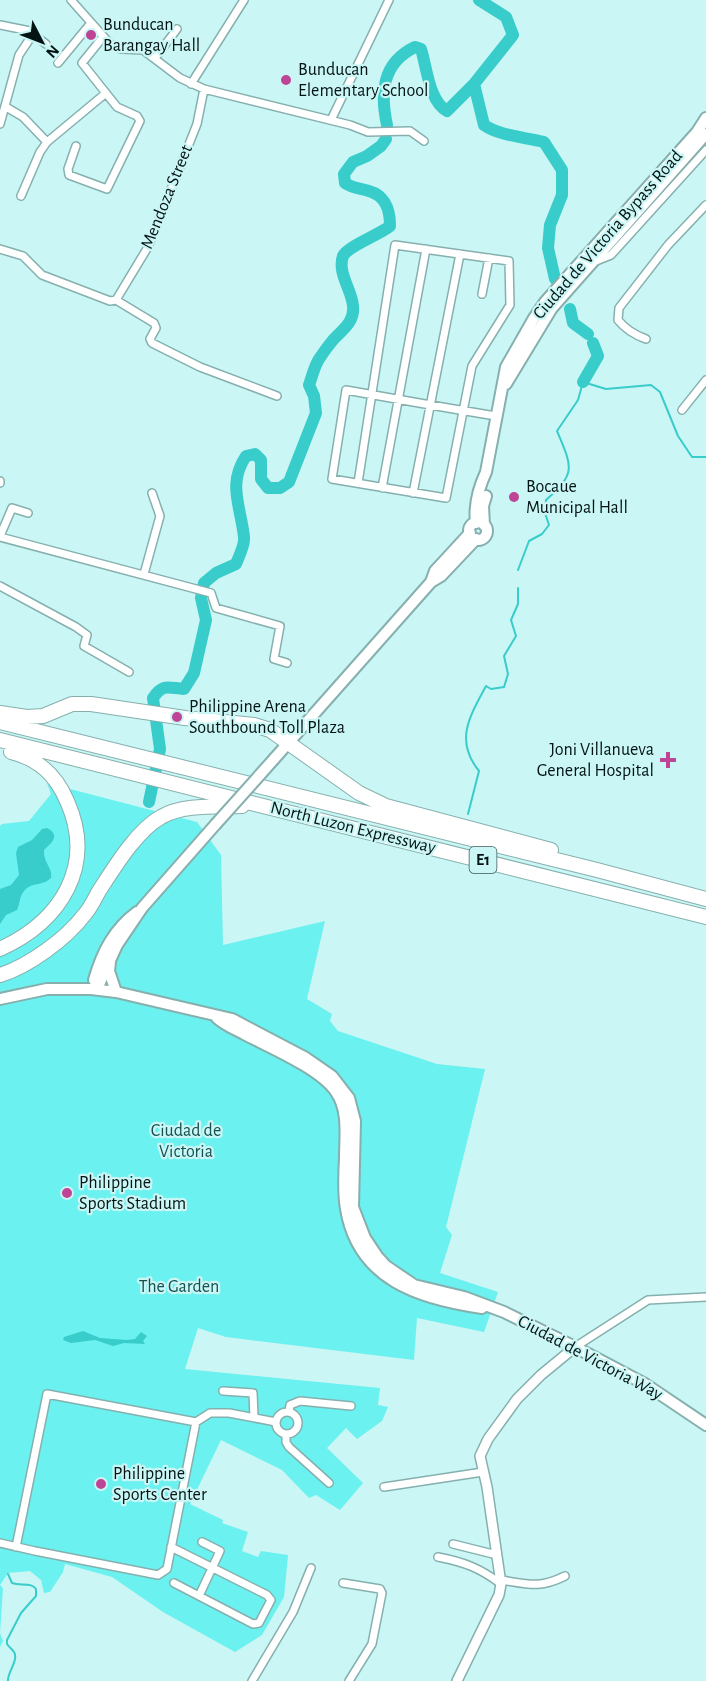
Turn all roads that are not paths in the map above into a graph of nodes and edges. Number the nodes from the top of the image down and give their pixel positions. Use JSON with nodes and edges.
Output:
{"nodes":[{"id":1,"x":71,"y":0,"type":"edge"},
{"id":2,"x":244,"y":0,"type":"edge"},
{"id":3,"x":389,"y":0,"type":"edge"},
{"id":4,"x":91,"y":23,"type":"junction"},
{"id":5,"x":0,"y":25,"type":"edge"},
{"id":6,"x":177,"y":29,"type":"dead end"},
{"id":7,"x":33,"y":34,"type":"junction"},
{"id":8,"x":103,"y":37,"type":"junction"},
{"id":9,"x":46,"y":44,"type":"dead end"},
{"id":10,"x":155,"y":58,"type":"junction"},
{"id":11,"x":58,"y":63,"type":"dead end"},
{"id":12,"x":191,"y":84,"type":"junction"},
{"id":13,"x":204,"y":89,"type":"junction"},
{"id":14,"x":106,"y":93,"type":"junction"},
{"id":15,"x":6,"y":107,"type":"junction"},
{"id":16,"x":706,"y":118,"type":"edge"},
{"id":17,"x":331,"y":120,"type":"junction"},
{"id":18,"x":0,"y":124,"type":"edge"},
{"id":19,"x":706,"y":135,"type":"edge"},
{"id":20,"x":424,"y":141,"type":"dead end"},
{"id":21,"x":47,"y":142,"type":"junction"},
{"id":22,"x":76,"y":146,"type":"dead end"},
{"id":23,"x":706,"y":150,"type":"edge"},
{"id":24,"x":21,"y":196,"type":"dead end"},
{"id":25,"x":706,"y":205,"type":"edge"},
{"id":26,"x":0,"y":249,"type":"edge"},
{"id":27,"x":426,"y":249,"type":"junction"},
{"id":28,"x":460,"y":254,"type":"junction"},
{"id":29,"x":489,"y":258,"type":"junction"},
{"id":30,"x":594,"y":262,"type":"junction"},
{"id":31,"x":573,"y":278,"type":"junction"},
{"id":32,"x":482,"y":294,"type":"dead end"},
{"id":33,"x":116,"y":300,"type":"junction"},
{"id":34,"x":646,"y":339,"type":"dead end"},
{"id":35,"x":706,"y":380,"type":"edge"},
{"id":36,"x":371,"y":394,"type":"junction"},
{"id":37,"x":277,"y":396,"type":"dead end"},
{"id":38,"x":399,"y":399,"type":"junction"},
{"id":39,"x":430,"y":405,"type":"junction"},
{"id":40,"x":682,"y":410,"type":"dead end"},
{"id":41,"x":463,"y":411,"type":"junction"},
{"id":42,"x":496,"y":416,"type":"junction"},
{"id":43,"x":358,"y":483,"type":"junction"},
{"id":44,"x":382,"y":488,"type":"junction"},
{"id":45,"x":152,"y":493,"type":"dead end"},
{"id":46,"x":413,"y":493,"type":"junction"},
{"id":47,"x":28,"y":513,"type":"dead end"},
{"id":48,"x":480,"y":524,"type":"junction"},
{"id":49,"x":0,"y":536,"type":"edge"},
{"id":50,"x":473,"y":536,"type":"junction"},
{"id":51,"x":144,"y":574,"type":"junction"},
{"id":52,"x":0,"y":586,"type":"edge"},
{"id":53,"x":286,"y":663,"type":"dead end"},
{"id":54,"x":129,"y":672,"type":"dead end"},
{"id":55,"x":0,"y":713,"type":"edge"},
{"id":56,"x":0,"y":722,"type":"edge"},
{"id":57,"x":0,"y":740,"type":"edge"},
{"id":58,"x":287,"y":743,"type":"junction"},
{"id":59,"x":0,"y":749,"type":"edge"},
{"id":60,"x":259,"y":805,"type":"junction"},
{"id":61,"x":597,"y":870,"type":"junction"},
{"id":62,"x":706,"y":899,"type":"edge"},
{"id":63,"x":706,"y":917,"type":"edge"},
{"id":64,"x":0,"y":949,"type":"edge"},
{"id":65,"x":106,"y":957,"type":"junction"},
{"id":66,"x":0,"y":975,"type":"edge"},
{"id":67,"x":76,"y":989,"type":"junction"},
{"id":68,"x":94,"y":989,"type":"junction"},
{"id":69,"x":116,"y":992,"type":"junction"},
{"id":70,"x":0,"y":999,"type":"edge"},
{"id":71,"x":706,"y":1297,"type":"edge"},
{"id":72,"x":575,"y":1347,"type":"junction"},
{"id":73,"x":224,"y":1391,"type":"dead end"},
{"id":74,"x":351,"y":1406,"type":"dead end"},
{"id":75,"x":289,"y":1412,"type":"junction"},
{"id":76,"x":254,"y":1417,"type":"junction"},
{"id":77,"x":196,"y":1422,"type":"junction"},
{"id":78,"x":276,"y":1422,"type":"junction"},
{"id":79,"x":706,"y":1425,"type":"edge"},
{"id":80,"x":286,"y":1434,"type":"junction"},
{"id":81,"x":483,"y":1472,"type":"junction"},
{"id":82,"x":329,"y":1484,"type":"dead end"},
{"id":83,"x":384,"y":1486,"type":"dead end"},
{"id":84,"x":202,"y":1542,"type":"dead end"},
{"id":85,"x":0,"y":1543,"type":"edge"},
{"id":86,"x":453,"y":1544,"type":"dead end"},
{"id":87,"x":16,"y":1546,"type":"junction"},
{"id":88,"x":171,"y":1547,"type":"junction"},
{"id":89,"x":497,"y":1555,"type":"junction"},
{"id":90,"x":438,"y":1557,"type":"dead end"},
{"id":91,"x":213,"y":1568,"type":"junction"},
{"id":92,"x":311,"y":1568,"type":"dead end"},
{"id":93,"x":565,"y":1576,"type":"dead end"},
{"id":94,"x":501,"y":1582,"type":"junction"},
{"id":95,"x":174,"y":1583,"type":"dead end"},
{"id":96,"x":343,"y":1583,"type":"dead end"},
{"id":97,"x":199,"y":1596,"type":"junction"},
{"id":98,"x":252,"y":1681,"type":"edge"},
{"id":99,"x":349,"y":1681,"type":"edge"},
{"id":100,"x":457,"y":1681,"type":"edge"}],
"edges":[{"from":1,"to":4,"type":"street"},
{"from":2,"to":12,"type":"street"},
{"from":3,"to":17,"type":"street"},
{"from":4,"to":8,"type":"street"},
{"from":4,"to":11,"type":"street"},
{"from":5,"to":7,"type":"street"},
{"from":6,"to":10,"type":"street"},
{"from":7,"to":9,"type":"street"},
{"from":7,"to":15,"type":"street"},
{"from":8,"to":10,"type":"street"},
{"from":8,"to":14,"type":"street"},
{"from":10,"to":12,"type":"street"},
{"from":12,"to":13,"type":"street"},
{"from":13,"to":17,"type":"street"},
{"from":13,"to":33,"type":"street","name":"Mendoza Street"},
{"from":14,"to":21,"type":"street"},
{"from":14,"to":22,"type":"street"},
{"from":15,"to":18,"type":"street"},
{"from":15,"to":21,"type":"street"},
{"from":16,"to":31,"type":"main road","name":"Ciudad de Victoria Bypass Road"},
{"from":17,"to":20,"type":"street"},
{"from":19,"to":30,"type":"main road","name":"Ciudad de Victoria Bypass Road"},
{"from":21,"to":24,"type":"street"},
{"from":23,"to":30,"type":"street","name":"Ciudad de Victoria Bypass Road"},
{"from":25,"to":34,"type":"street"},
{"from":26,"to":33,"type":"street"},
{"from":27,"to":28,"type":"street"},
{"from":27,"to":36,"type":"street"},
{"from":27,"to":38,"type":"street"},
{"from":28,"to":29,"type":"street"},
{"from":28,"to":39,"type":"street"},
{"from":29,"to":32,"type":"street"},
{"from":29,"to":41,"type":"street"},
{"from":30,"to":31,"type":"main road","name":"Ciudad de Victoria Bypass Road"},
{"from":31,"to":42,"type":"main road","name":"Ciudad de Victoria Bypass Road"},
{"from":33,"to":37,"type":"street"},
{"from":35,"to":40,"type":"street"},
{"from":36,"to":38,"type":"street"},
{"from":36,"to":43,"type":"street"},
{"from":36,"to":43,"type":"street"},
{"from":38,"to":39,"type":"street"},
{"from":38,"to":44,"type":"street"},
{"from":39,"to":41,"type":"street"},
{"from":39,"to":46,"type":"street"},
{"from":41,"to":42,"type":"street"},
{"from":41,"to":46,"type":"street"},
{"from":42,"to":48,"type":"main road","name":"Ciudad de Victoria Bypass Road"},
{"from":43,"to":44,"type":"street"},
{"from":44,"to":46,"type":"street"},
{"from":45,"to":51,"type":"street"},
{"from":47,"to":49,"type":"street"},
{"from":48,"to":50,"type":"main road"},
{"from":48,"to":50,"type":"main road"},
{"from":49,"to":51,"type":"street"},
{"from":50,"to":58,"type":"main road"},
{"from":51,"to":53,"type":"street"},
{"from":52,"to":54,"type":"street"},
{"from":55,"to":58,"type":"highway"},
{"from":56,"to":61,"type":"highway","name":"North Luzon Expressway","number":"E1"},
{"from":57,"to":60,"type":"highway","name":"North Luzon Expressway","number":"E1"},
{"from":58,"to":61,"type":"highway"},
{"from":58,"to":65,"type":"main road","bridge":true},
{"from":59,"to":64,"type":"highway"},
{"from":60,"to":63,"type":"highway","name":"North Luzon Expressway","number":"E1"},
{"from":60,"to":66,"type":"highway"},
{"from":61,"to":62,"type":"highway","name":"North Luzon Expressway","number":"E1"},
{"from":65,"to":67,"type":"main road"},
{"from":65,"to":68,"type":"main road"},
{"from":65,"to":69,"type":"main road"},
{"from":67,"to":68,"type":"main road","name":"Ciudad de Victoria Way"},
{"from":67,"to":70,"type":"main road","name":"Ciudad de Victoria Way"},
{"from":68,"to":69,"type":"main road","name":"Ciudad de Victoria Way"},
{"from":69,"to":72,"type":"main road","name":"Ciudad de Victoria Way"},
{"from":71,"to":72,"type":"street"},
{"from":72,"to":79,"type":"main road","name":"Ciudad de Victoria Way"},
{"from":72,"to":81,"type":"street"},
{"from":73,"to":76,"type":"street"},
{"from":74,"to":75,"type":"street"},
{"from":75,"to":78,"type":"street"},
{"from":75,"to":80,"type":"street"},
{"from":76,"to":77,"type":"street"},
{"from":76,"to":78,"type":"street"},
{"from":77,"to":87,"type":"street"},
{"from":77,"to":88,"type":"street"},
{"from":78,"to":80,"type":"street"},
{"from":80,"to":82,"type":"street"},
{"from":81,"to":83,"type":"street"},
{"from":81,"to":89,"type":"street"},
{"from":84,"to":91,"type":"street"},
{"from":85,"to":87,"type":"street"},
{"from":86,"to":89,"type":"street"},
{"from":87,"to":88,"type":"street"},
{"from":88,"to":91,"type":"street"},
{"from":89,"to":94,"type":"street"},
{"from":90,"to":94,"type":"street"},
{"from":91,"to":97,"type":"street"},
{"from":91,"to":97,"type":"street"},
{"from":92,"to":98,"type":"street"},
{"from":93,"to":94,"type":"street"},
{"from":94,"to":100,"type":"street"},
{"from":95,"to":97,"type":"street"},
{"from":96,"to":99,"type":"street"}]}
